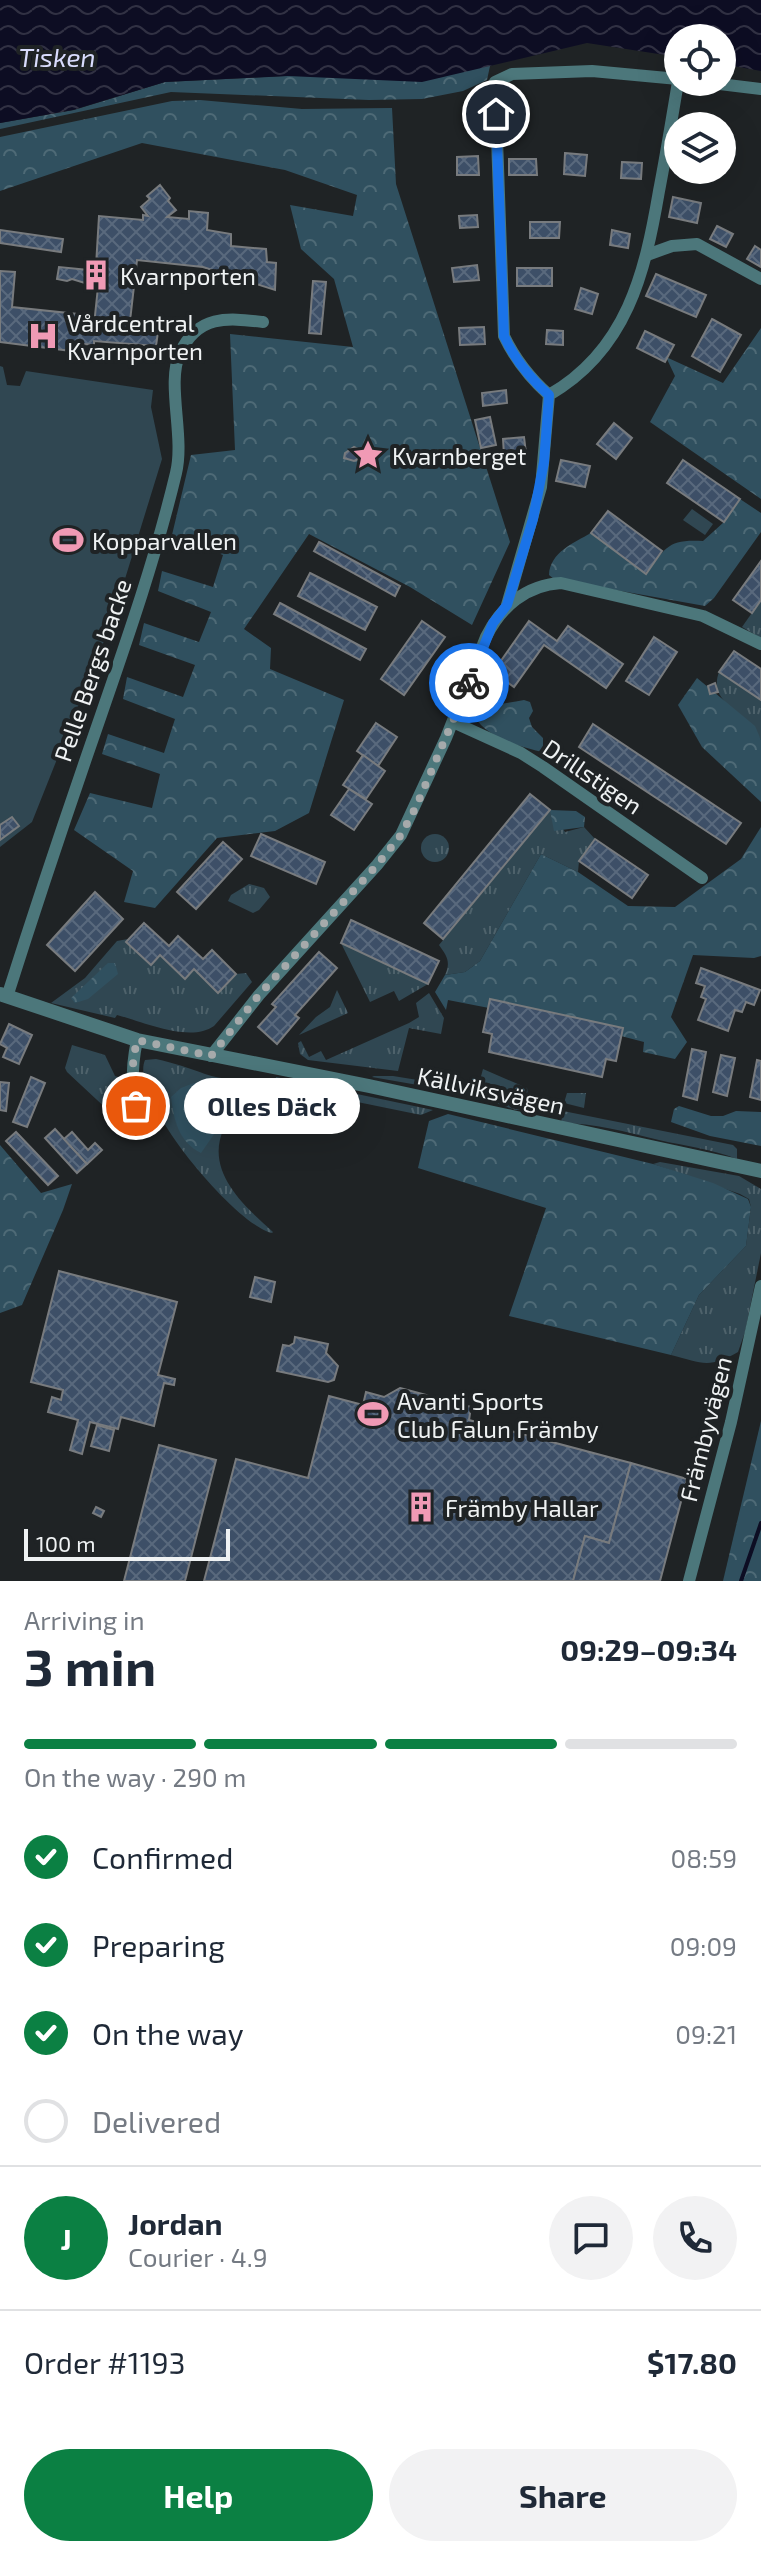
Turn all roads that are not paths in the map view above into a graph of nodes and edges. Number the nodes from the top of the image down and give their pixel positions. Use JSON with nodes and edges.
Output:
{"nodes":[{"id":1,"x":664,"y":79,"type":"edge"},
{"id":2,"x":736,"y":86,"type":"edge"},
{"id":3,"x":761,"y":89,"type":"edge"},
{"id":4,"x":675,"y":96,"type":"edge"},
{"id":5,"x":647,"y":255,"type":"junction"},
{"id":6,"x":761,"y":279,"type":"edge"},
{"id":7,"x":263,"y":322,"type":"dead end"},
{"id":8,"x":549,"y":395,"type":"junction"},
{"id":9,"x":507,"y":605,"type":"junction"},
{"id":10,"x":761,"y":644,"type":"edge"},
{"id":11,"x":453,"y":722,"type":"junction"},
{"id":12,"x":702,"y":878,"type":"dead end"},
{"id":13,"x":4,"y":995,"type":"edge"},
{"id":14,"x":137,"y":1040,"type":"junction"},
{"id":15,"x":211,"y":1056,"type":"junction"},
{"id":16,"x":141,"y":1125,"type":"dead end"},
{"id":17,"x":761,"y":1171,"type":"edge"},
{"id":18,"x":761,"y":1286,"type":"edge"},
{"id":19,"x":689,"y":1581,"type":"edge"}],
"edges":[{"from":1,"to":8,"type":"street"},
{"from":2,"to":3,"type":"street"},
{"from":4,"to":5,"type":"street"},
{"from":5,"to":6,"type":"street"},
{"from":5,"to":8,"type":"street"},
{"from":7,"to":13,"type":"street","name":"Pelle Bergs backe"},
{"from":8,"to":9,"type":"street"},
{"from":9,"to":10,"type":"street"},
{"from":9,"to":11,"type":"street"},
{"from":11,"to":12,"type":"street","name":"Drillstigen"},
{"from":11,"to":15,"type":"street"},
{"from":13,"to":14,"type":"street","name":"Källviksvägen"},
{"from":14,"to":15,"type":"street","name":"Källviksvägen"},
{"from":14,"to":16,"type":"street"},
{"from":15,"to":17,"type":"street","name":"Källviksvägen"},
{"from":18,"to":19,"type":"street","name":"Främbyvägen"}]}
